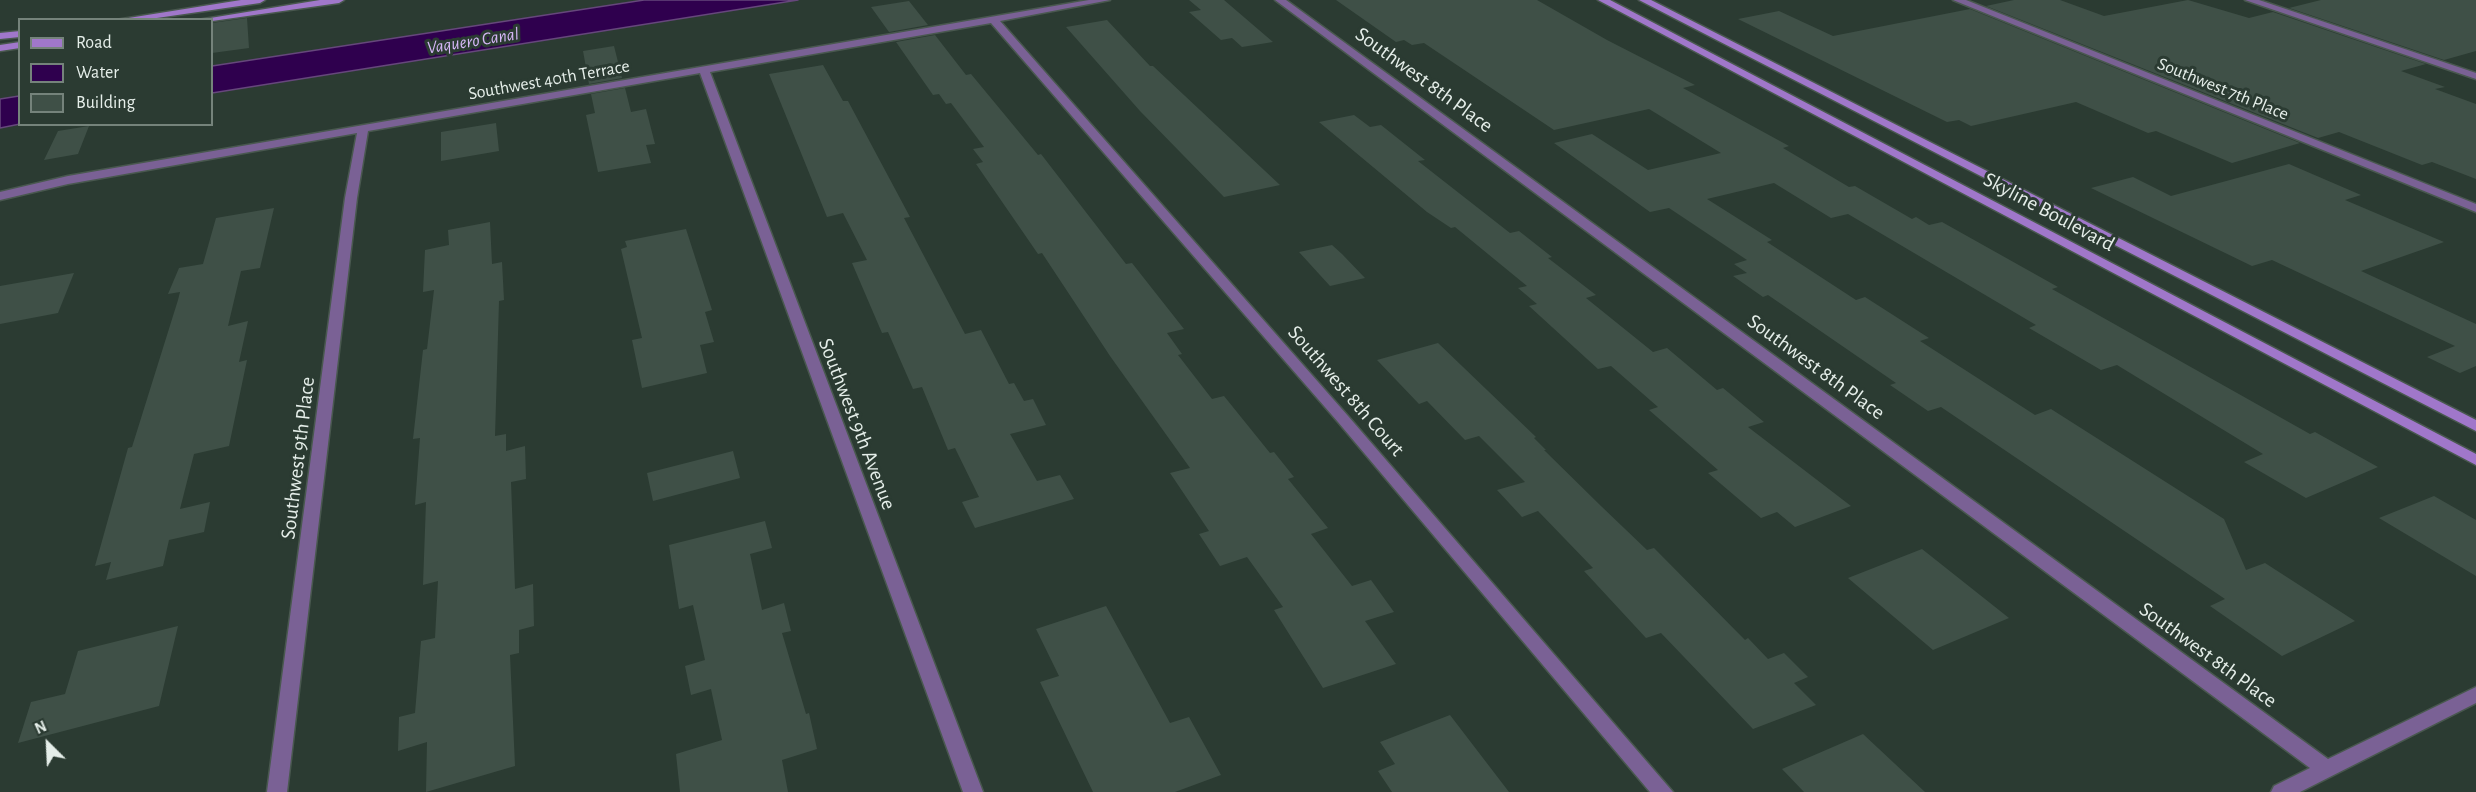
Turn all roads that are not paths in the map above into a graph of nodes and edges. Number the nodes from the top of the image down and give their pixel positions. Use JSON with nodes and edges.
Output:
{"nodes":[{"id":1,"x":260,"y":0,"type":"edge"},
{"id":2,"x":339,"y":0,"type":"edge"},
{"id":3,"x":1105,"y":0,"type":"edge"},
{"id":4,"x":1280,"y":0,"type":"edge"},
{"id":5,"x":1603,"y":0,"type":"edge"},
{"id":6,"x":1644,"y":0,"type":"edge"},
{"id":7,"x":1958,"y":0,"type":"edge"},
{"id":8,"x":2250,"y":0,"type":"edge"},
{"id":9,"x":319,"y":1,"type":"edge"},
{"id":10,"x":134,"y":18,"type":"edge"},
{"id":11,"x":213,"y":18,"type":"edge"},
{"id":12,"x":994,"y":20,"type":"junction"},
{"id":13,"x":18,"y":34,"type":"edge"},
{"id":14,"x":0,"y":36,"type":"edge"},
{"id":15,"x":18,"y":45,"type":"edge"},
{"id":16,"x":0,"y":48,"type":"edge"},
{"id":17,"x":704,"y":70,"type":"junction"},
{"id":18,"x":2476,"y":76,"type":"edge"},
{"id":19,"x":363,"y":129,"type":"junction"},
{"id":20,"x":0,"y":196,"type":"edge"},
{"id":21,"x":2476,"y":208,"type":"edge"},
{"id":22,"x":2476,"y":426,"type":"edge"},
{"id":23,"x":2476,"y":460,"type":"edge"},
{"id":24,"x":2476,"y":694,"type":"edge"},
{"id":25,"x":2327,"y":769,"type":"junction"},
{"id":26,"x":277,"y":792,"type":"edge"},
{"id":27,"x":973,"y":792,"type":"edge"},
{"id":28,"x":1663,"y":792,"type":"edge"},
{"id":29,"x":2281,"y":792,"type":"edge"}],
"edges":[{"from":1,"to":10,"type":"street"},
{"from":2,"to":9,"type":"street"},
{"from":3,"to":12,"type":"street","name":"Southwest 40th Terrace"},
{"from":4,"to":25,"type":"street","name":"Southwest 8th Place"},
{"from":5,"to":23,"type":"street","name":"Skyline Boulevard"},
{"from":6,"to":22,"type":"street","name":"Skyline Boulevard"},
{"from":7,"to":21,"type":"street","name":"Southwest 7th Place"},
{"from":8,"to":18,"type":"street"},
{"from":9,"to":11,"type":"street"},
{"from":12,"to":17,"type":"street","name":"Southwest 40th Terrace"},
{"from":12,"to":28,"type":"street","name":"Southwest 8th Court"},
{"from":13,"to":14,"type":"street"},
{"from":15,"to":16,"type":"street"},
{"from":17,"to":19,"type":"street","name":"Southwest 40th Terrace"},
{"from":17,"to":27,"type":"street","name":"Southwest 9th Avenue"},
{"from":19,"to":20,"type":"street","name":"Southwest 40th Terrace"},
{"from":19,"to":26,"type":"street","name":"Southwest 9th Place"},
{"from":24,"to":25,"type":"street"},
{"from":25,"to":29,"type":"street"}]}
